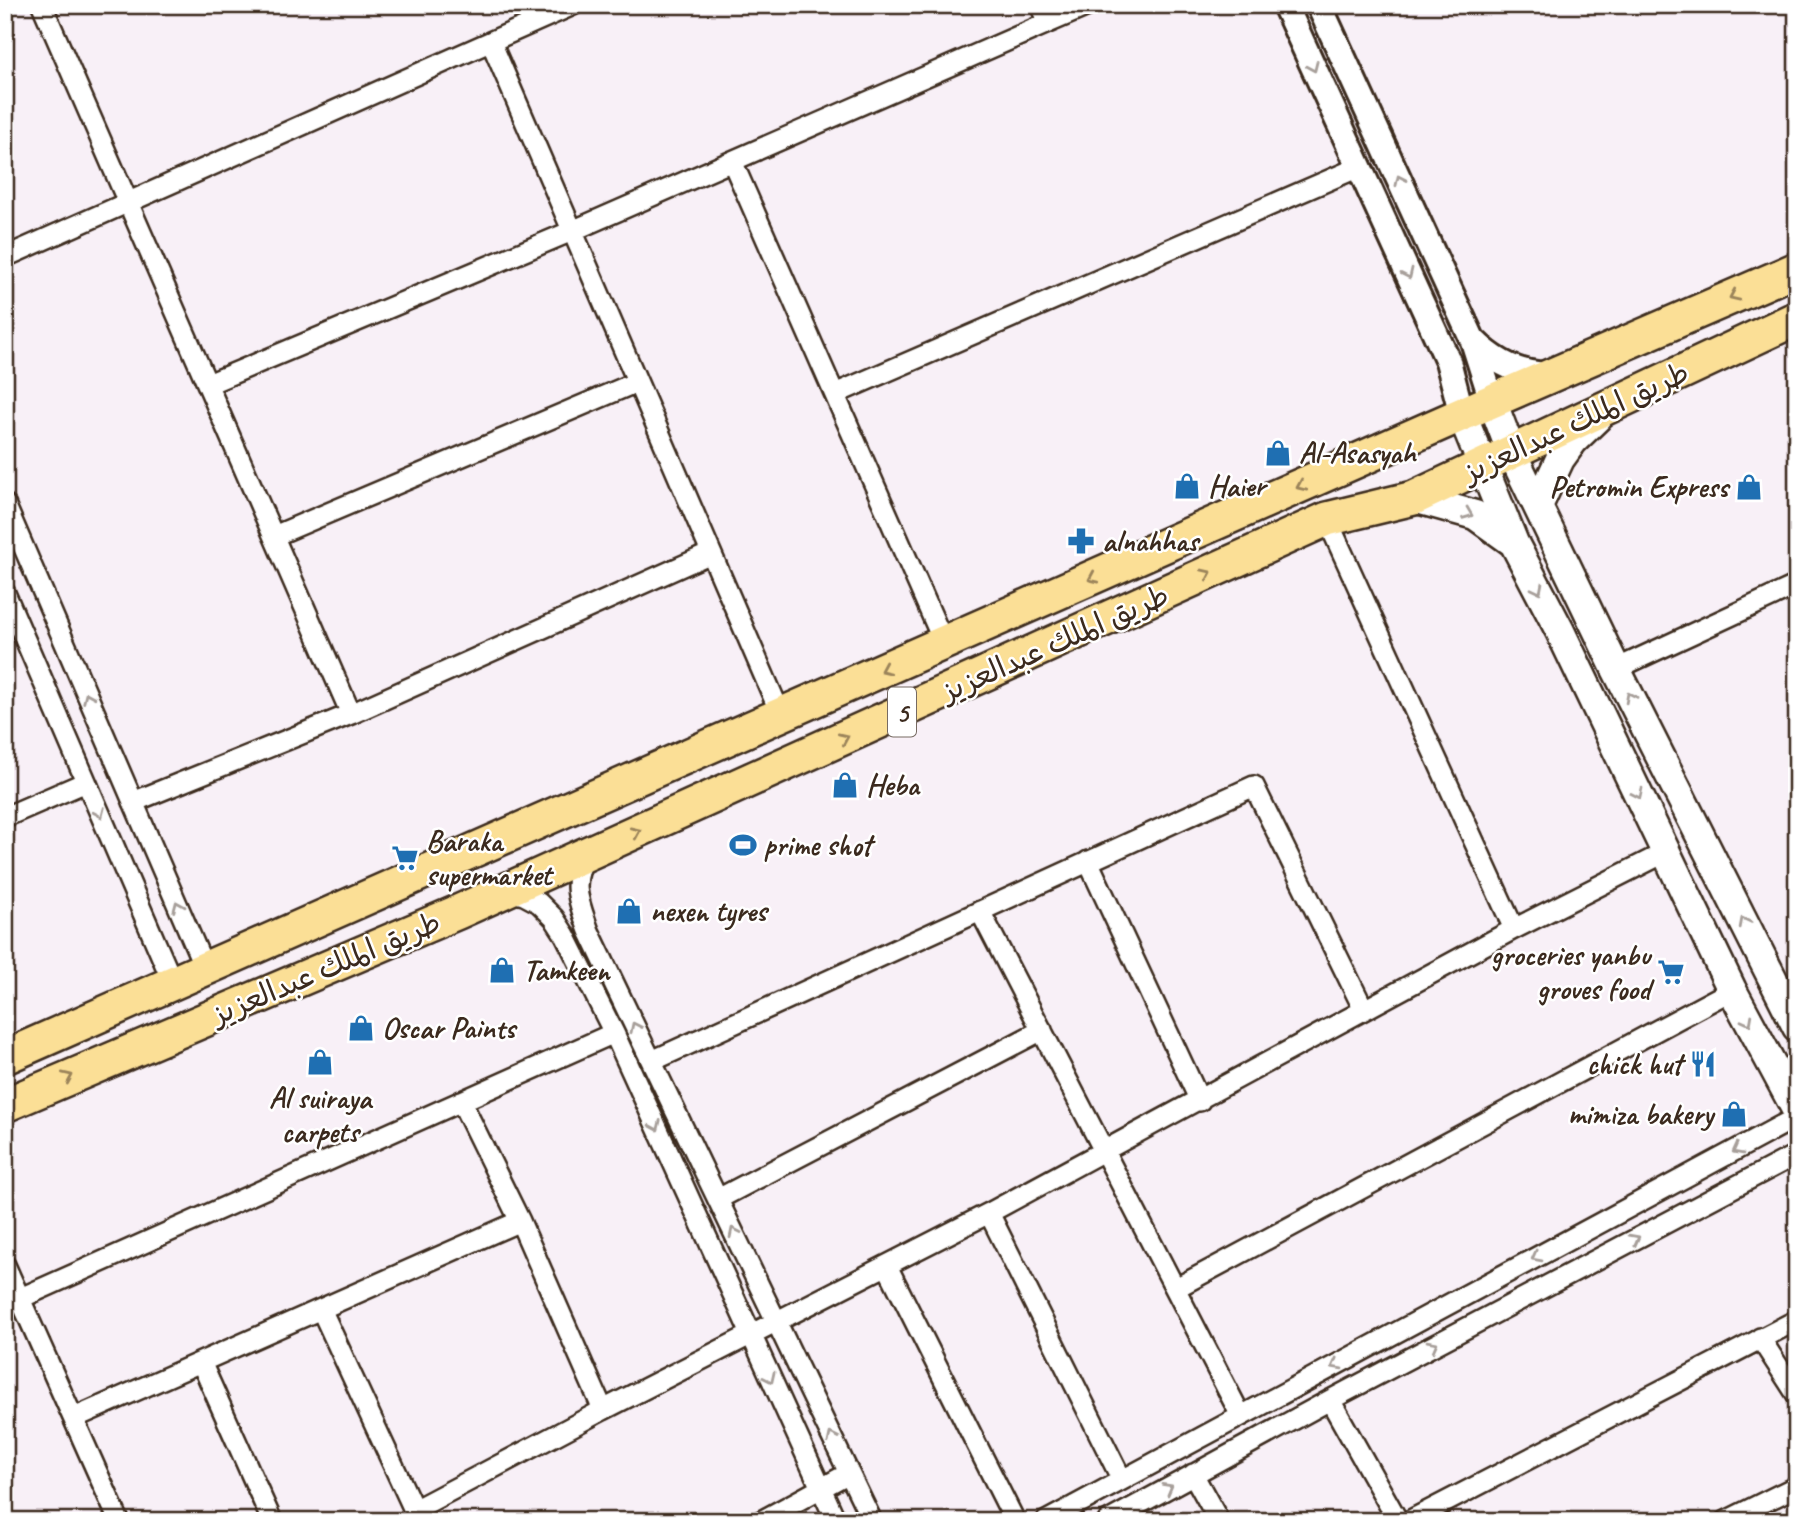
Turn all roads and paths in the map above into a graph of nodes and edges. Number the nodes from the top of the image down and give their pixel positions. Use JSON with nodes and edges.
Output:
{"nodes":[{"id":1,"x":43,"y":5,"type":"edge"},
{"id":2,"x":573,"y":5,"type":"edge"},
{"id":3,"x":1090,"y":5,"type":"edge"},
{"id":4,"x":1285,"y":5,"type":"edge"},
{"id":5,"x":1319,"y":5,"type":"edge"},
{"id":6,"x":1044,"y":14,"type":"edge"},
{"id":7,"x":491,"y":42,"type":"junction"},
{"id":8,"x":732,"y":161,"type":"junction"},
{"id":9,"x":1359,"y":167,"type":"junction"},
{"id":10,"x":129,"y":202,"type":"junction"},
{"id":11,"x":572,"y":231,"type":"junction"},
{"id":12,"x":5,"y":257,"type":"edge"},
{"id":13,"x":1797,"y":269,"type":"edge"},
{"id":14,"x":1797,"y":318,"type":"edge"},
{"id":15,"x":1474,"y":341,"type":"junction"},
{"id":16,"x":1448,"y":361,"type":"junction"},
{"id":17,"x":1554,"y":375,"type":"junction"},
{"id":18,"x":638,"y":382,"type":"junction"},
{"id":19,"x":208,"y":384,"type":"junction"},
{"id":20,"x":835,"y":394,"type":"junction"},
{"id":21,"x":1492,"y":401,"type":"junction"},
{"id":22,"x":1607,"y":408,"type":"junction"},
{"id":23,"x":1462,"y":415,"type":"junction"},
{"id":24,"x":1422,"y":433,"type":"junction"},
{"id":25,"x":1511,"y":451,"type":"junction"},
{"id":26,"x":1482,"y":465,"type":"junction"},
{"id":27,"x":1414,"y":498,"type":"junction"},
{"id":28,"x":5,"y":504,"type":"edge"},
{"id":29,"x":1538,"y":506,"type":"junction"},
{"id":30,"x":1327,"y":519,"type":"junction"},
{"id":31,"x":274,"y":536,"type":"junction"},
{"id":32,"x":1514,"y":543,"type":"junction"},
{"id":33,"x":711,"y":553,"type":"junction"},
{"id":34,"x":1797,"y":585,"type":"edge"},
{"id":35,"x":5,"y":593,"type":"edge"},
{"id":36,"x":944,"y":643,"type":"junction"},
{"id":37,"x":1616,"y":669,"type":"junction"},
{"id":38,"x":351,"y":714,"type":"junction"},
{"id":39,"x":781,"y":715,"type":"junction"},
{"id":40,"x":86,"y":782,"type":"junction"},
{"id":41,"x":133,"y":802,"type":"junction"},
{"id":42,"x":5,"y":817,"type":"edge"},
{"id":43,"x":1666,"y":852,"type":"junction"},
{"id":44,"x":587,"y":855,"type":"junction"},
{"id":45,"x":1088,"y":861,"type":"junction"},
{"id":46,"x":506,"y":890,"type":"junction"},
{"id":47,"x":980,"y":911,"type":"junction"},
{"id":48,"x":584,"y":916,"type":"junction"},
{"id":49,"x":559,"y":926,"type":"junction"},
{"id":50,"x":1514,"y":929,"type":"junction"},
{"id":51,"x":205,"y":969,"type":"junction"},
{"id":52,"x":173,"y":983,"type":"junction"},
{"id":53,"x":1732,"y":990,"type":"junction"},
{"id":54,"x":1364,"y":1010,"type":"junction"},
{"id":55,"x":1797,"y":1027,"type":"edge"},
{"id":56,"x":1042,"y":1030,"type":"junction"},
{"id":57,"x":614,"y":1033,"type":"junction"},
{"id":58,"x":5,"y":1057,"type":"edge"},
{"id":59,"x":652,"y":1061,"type":"junction"},
{"id":60,"x":461,"y":1101,"type":"junction"},
{"id":61,"x":1200,"y":1101,"type":"junction"},
{"id":62,"x":5,"y":1105,"type":"edge"},
{"id":63,"x":1797,"y":1111,"type":"edge"},
{"id":64,"x":1797,"y":1117,"type":"edge"},
{"id":65,"x":1105,"y":1151,"type":"junction"},
{"id":66,"x":1797,"y":1154,"type":"edge"},
{"id":67,"x":718,"y":1199,"type":"junction"},
{"id":68,"x":989,"y":1213,"type":"junction"},
{"id":69,"x":520,"y":1221,"type":"junction"},
{"id":70,"x":5,"y":1265,"type":"edge"},
{"id":71,"x":887,"y":1266,"type":"junction"},
{"id":72,"x":1176,"y":1288,"type":"junction"},
{"id":73,"x":13,"y":1302,"type":"edge"},
{"id":74,"x":321,"y":1309,"type":"junction"},
{"id":75,"x":1797,"y":1320,"type":"edge"},
{"id":76,"x":776,"y":1322,"type":"junction"},
{"id":77,"x":751,"y":1335,"type":"junction"},
{"id":78,"x":1760,"y":1338,"type":"junction"},
{"id":79,"x":201,"y":1362,"type":"junction"},
{"id":80,"x":1797,"y":1395,"type":"edge"},
{"id":81,"x":1330,"y":1400,"type":"junction"},
{"id":82,"x":603,"y":1410,"type":"junction"},
{"id":83,"x":1241,"y":1416,"type":"junction"},
{"id":84,"x":74,"y":1418,"type":"junction"},
{"id":85,"x":849,"y":1473,"type":"junction"},
{"id":86,"x":1194,"y":1474,"type":"junction"},
{"id":87,"x":1122,"y":1480,"type":"junction"},
{"id":88,"x":1797,"y":1486,"type":"edge"},
{"id":89,"x":821,"y":1488,"type":"junction"},
{"id":90,"x":863,"y":1502,"type":"junction"},
{"id":91,"x":416,"y":1515,"type":"edge"},
{"id":92,"x":833,"y":1520,"type":"edge"},
{"id":93,"x":119,"y":1521,"type":"edge"},
{"id":94,"x":272,"y":1521,"type":"edge"},
{"id":95,"x":761,"y":1521,"type":"edge"},
{"id":96,"x":872,"y":1521,"type":"edge"},
{"id":97,"x":1015,"y":1521,"type":"edge"},
{"id":98,"x":1045,"y":1521,"type":"edge"},
{"id":99,"x":1108,"y":1521,"type":"edge"},
{"id":100,"x":1219,"y":1521,"type":"edge"},
{"id":101,"x":1398,"y":1521,"type":"edge"},
{"id":102,"x":1409,"y":1521,"type":"edge"},
{"id":103,"x":1726,"y":1521,"type":"edge"}],
"edges":[{"from":1,"to":10,"type":"street"},
{"from":2,"to":7,"type":"street"},
{"from":3,"to":6,"type":"street"},
{"from":4,"to":9,"type":"street","one_way":true},
{"from":15,"to":5,"type":"street","one_way":true},
{"from":6,"to":8,"type":"street"},
{"from":7,"to":10,"type":"street"},
{"from":7,"to":11,"type":"street"},
{"from":8,"to":11,"type":"street"},
{"from":8,"to":20,"type":"street"},
{"from":9,"to":16,"type":"street","one_way":true},
{"from":9,"to":20,"type":"street"},
{"from":10,"to":12,"type":"street"},
{"from":10,"to":19,"type":"street"},
{"from":11,"to":18,"type":"street"},
{"from":11,"to":19,"type":"street"},
{"from":13,"to":17,"type":"highway","name":"طريق الملك عبدالعزيز","number":"5","one_way":true},
{"from":14,"to":22,"type":"highway","name":"طريق الملك عبدالعزيز","number":"5"},
{"from":15,"to":17,"type":"street"},
{"from":15,"to":21,"type":"street"},
{"from":16,"to":23,"type":"street"},
{"from":16,"to":24,"type":"street"},
{"from":17,"to":21,"type":"highway","name":"طريق الملك عبدالعزيز","number":"5"},
{"from":18,"to":31,"type":"street"},
{"from":18,"to":33,"type":"street"},
{"from":19,"to":31,"type":"street"},
{"from":20,"to":36,"type":"street"},
{"from":21,"to":23,"type":"highway","name":"طريق الملك عبدالعزيز","number":"5"},
{"from":21,"to":25,"type":"main road"},
{"from":22,"to":25,"type":"highway","name":"طريق الملك عبدالعزيز","number":"5"},
{"from":22,"to":29,"type":"main road"},
{"from":23,"to":24,"type":"highway","name":"طريق الملك عبدالعزيز","number":"5"},
{"from":23,"to":26,"type":"main road"},
{"from":24,"to":36,"type":"highway","name":"طريق الملك عبدالعزيز","number":"5","one_way":true},
{"from":25,"to":26,"type":"highway","name":"طريق الملك عبدالعزيز","number":"5"},
{"from":25,"to":29,"type":"main road"},
{"from":26,"to":27,"type":"highway","name":"طريق الملك عبدالعزيز","number":"5"},
{"from":26,"to":32,"type":"main road"},
{"from":27,"to":30,"type":"highway","name":"طريق الملك عبدالعزيز","number":"5"},
{"from":27,"to":32,"type":"main road","one_way":true},
{"from":41,"to":28,"type":"street","one_way":true},
{"from":29,"to":37,"type":"main road"},
{"from":44,"to":30,"type":"highway","name":"طريق الملك عبدالعزيز","number":"5","one_way":true},
{"from":30,"to":50,"type":"street"},
{"from":31,"to":38,"type":"street"},
{"from":32,"to":43,"type":"main road","one_way":true},
{"from":33,"to":38,"type":"street"},
{"from":33,"to":39,"type":"street"},
{"from":34,"to":37,"type":"street"},
{"from":35,"to":40,"type":"street"},
{"from":36,"to":39,"type":"highway","name":"طريق الملك عبدالعزيز","number":"5","one_way":true},
{"from":55,"to":37,"type":"main road","one_way":true},
{"from":38,"to":41,"type":"street"},
{"from":39,"to":51,"type":"highway","name":"طريق الملك عبدالعزيز","number":"5"},
{"from":40,"to":42,"type":"street"},
{"from":40,"to":52,"type":"street","one_way":true},
{"from":51,"to":41,"type":"street","one_way":true},
{"from":43,"to":50,"type":"street"},
{"from":43,"to":53,"type":"main road"},
{"from":44,"to":46,"type":"highway","name":"طريق الملك عبدالعزيز","number":"5"},
{"from":44,"to":48,"type":"street"},
{"from":45,"to":47,"type":"street"},
{"from":45,"to":54,"type":"street"},
{"from":45,"to":61,"type":"street"},
{"from":46,"to":49,"type":"street"},
{"from":62,"to":46,"type":"highway","name":"طريق الملك عبدالعزيز","number":"5","one_way":true},
{"from":47,"to":56,"type":"street"},
{"from":47,"to":59,"type":"street"},
{"from":48,"to":49,"type":"street"},
{"from":59,"to":48,"type":"street","one_way":true},
{"from":49,"to":57,"type":"street"},
{"from":50,"to":54,"type":"street"},
{"from":51,"to":52,"type":"highway","name":"طريق الملك عبدالعزيز","number":"5"},
{"from":52,"to":58,"type":"highway","name":"طريق الملك عبدالعزيز","number":"5"},
{"from":53,"to":63,"type":"main road","one_way":true},
{"from":53,"to":72,"type":"street"},
{"from":54,"to":61,"type":"street"},
{"from":56,"to":65,"type":"street"},
{"from":56,"to":67,"type":"street"},
{"from":57,"to":60,"type":"street"},
{"from":57,"to":77,"type":"street","one_way":true},
{"from":59,"to":67,"type":"street"},
{"from":60,"to":69,"type":"street"},
{"from":60,"to":73,"type":"street"},
{"from":61,"to":65,"type":"street"},
{"from":64,"to":83,"type":"street","one_way":true},
{"from":65,"to":68,"type":"street"},
{"from":65,"to":72,"type":"street"},
{"from":81,"to":66,"type":"street","one_way":true},
{"from":76,"to":67,"type":"street","one_way":true},
{"from":68,"to":71,"type":"street"},
{"from":68,"to":87,"type":"street"},
{"from":69,"to":74,"type":"street"},
{"from":69,"to":82,"type":"street"},
{"from":70,"to":73,"type":"street"},
{"from":71,"to":76,"type":"street"},
{"from":71,"to":97,"type":"street"},
{"from":72,"to":83,"type":"street"},
{"from":73,"to":84,"type":"street"},
{"from":74,"to":79,"type":"street"},
{"from":74,"to":91,"type":"street"},
{"from":75,"to":78,"type":"street"},
{"from":76,"to":77,"type":"street"},
{"from":85,"to":76,"type":"street","one_way":true},
{"from":77,"to":82,"type":"street"},
{"from":77,"to":89,"type":"street","one_way":true},
{"from":78,"to":80,"type":"street"},
{"from":78,"to":102,"type":"street"},
{"from":79,"to":84,"type":"street"},
{"from":79,"to":94,"type":"street"},
{"from":81,"to":86,"type":"street"},
{"from":81,"to":101,"type":"street"},
{"from":82,"to":91,"type":"street"},
{"from":83,"to":87,"type":"street"},
{"from":84,"to":93,"type":"street"},
{"from":85,"to":89,"type":"street"},
{"from":85,"to":90,"type":"street"},
{"from":99,"to":86,"type":"street","one_way":true},
{"from":86,"to":100,"type":"street"},
{"from":87,"to":98,"type":"street"},
{"from":88,"to":103,"type":"street"},
{"from":89,"to":92,"type":"street"},
{"from":89,"to":95,"type":"street"},
{"from":90,"to":92,"type":"street"},
{"from":90,"to":96,"type":"street"}]}
